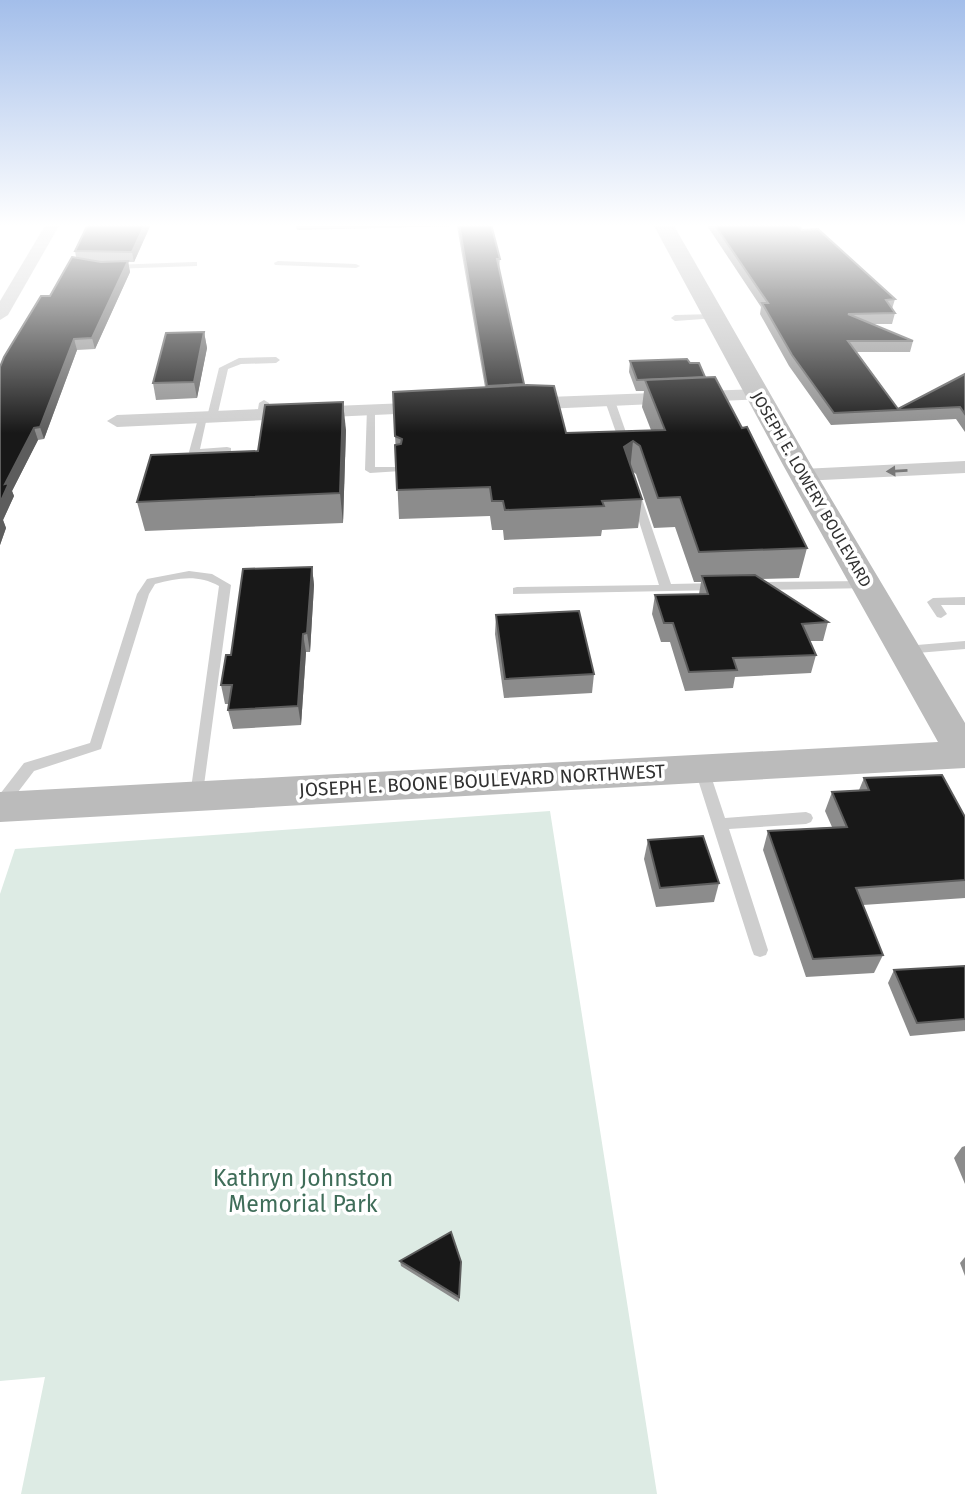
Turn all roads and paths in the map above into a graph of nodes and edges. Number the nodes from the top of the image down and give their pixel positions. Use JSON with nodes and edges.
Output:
{"nodes":[{"id":1,"x":12,"y":294,"type":"edge"},
{"id":2,"x":702,"y":294,"type":"edge"},
{"id":3,"x":0,"y":315,"type":"edge"},
{"id":4,"x":714,"y":316,"type":"junction"},
{"id":5,"x":675,"y":318,"type":"dead end"},
{"id":6,"x":276,"y":360,"type":"dead end"},
{"id":7,"x":758,"y":395,"type":"junction"},
{"id":8,"x":610,"y":401,"type":"junction"},
{"id":9,"x":507,"y":405,"type":"edge"},
{"id":10,"x":446,"y":407,"type":"edge"},
{"id":11,"x":370,"y":411,"type":"junction"},
{"id":12,"x":207,"y":417,"type":"junction"},
{"id":13,"x":117,"y":421,"type":"dead end"},
{"id":14,"x":624,"y":441,"type":"edge"},
{"id":15,"x":227,"y":450,"type":"edge"},
{"id":16,"x":965,"y":467,"type":"edge"},
{"id":17,"x":397,"y":469,"type":"edge"},
{"id":18,"x":629,"y":475,"type":"edge"},
{"id":19,"x":803,"y":475,"type":"junction"},
{"id":20,"x":867,"y":585,"type":"junction"},
{"id":21,"x":666,"y":588,"type":"junction"},
{"id":22,"x":517,"y":591,"type":"dead end"},
{"id":23,"x":965,"y":601,"type":"edge"},
{"id":24,"x":941,"y":614,"type":"dead end"},
{"id":25,"x":960,"y":642,"type":"edge"},
{"id":26,"x":905,"y":650,"type":"junction"},
{"id":27,"x":965,"y":753,"type":"edge"},
{"id":28,"x":701,"y":767,"type":"junction"},
{"id":29,"x":197,"y":796,"type":"junction"},
{"id":30,"x":0,"y":806,"type":"edge"},
{"id":31,"x":806,"y":818,"type":"dead end"},
{"id":32,"x":718,"y":824,"type":"junction"},
{"id":33,"x":760,"y":950,"type":"dead end"}],
"edges":[{"from":1,"to":3,"type":"street"},
{"from":2,"to":4,"type":"main road","name":"JOSEPH E. LOWERY BOULEVARD"},
{"from":4,"to":5,"type":"lane"},
{"from":4,"to":7,"type":"main road","name":"JOSEPH E. LOWERY BOULEVARD"},
{"from":6,"to":12,"type":"lane"},
{"from":7,"to":8,"type":"street"},
{"from":7,"to":19,"type":"main road","name":"JOSEPH E. LOWERY BOULEVARD"},
{"from":8,"to":9,"type":"street"},
{"from":8,"to":14,"type":"lane"},
{"from":10,"to":11,"type":"street"},
{"from":11,"to":12,"type":"street"},
{"from":11,"to":17,"type":"lane"},
{"from":12,"to":13,"type":"street"},
{"from":12,"to":15,"type":"lane"},
{"from":16,"to":19,"type":"street","one_way":true},
{"from":18,"to":21,"type":"lane"},
{"from":19,"to":20,"type":"main road","name":"JOSEPH E. LOWERY BOULEVARD"},
{"from":20,"to":21,"type":"lane"},
{"from":20,"to":26,"type":"main road","name":"JOSEPH E. LOWERY BOULEVARD"},
{"from":21,"to":22,"type":"lane"},
{"from":23,"to":24,"type":"lane"},
{"from":25,"to":26,"type":"lane"},
{"from":26,"to":27,"type":"main road","name":"JOSEPH E. LOWERY BOULEVARD"},
{"from":27,"to":28,"type":"main road","name":"JOSEPH E. BOONE BOULEVARD NORTHWEST"},
{"from":28,"to":29,"type":"main road","name":"JOSEPH E. BOONE BOULEVARD NORTHWEST"},
{"from":28,"to":32,"type":"lane"},
{"from":29,"to":30,"type":"main road","name":"JOSEPH E. BOONE BOULEVARD NORTHWEST"},
{"from":29,"to":30,"type":"lane"},
{"from":31,"to":32,"type":"lane"},
{"from":32,"to":33,"type":"lane"}]}
